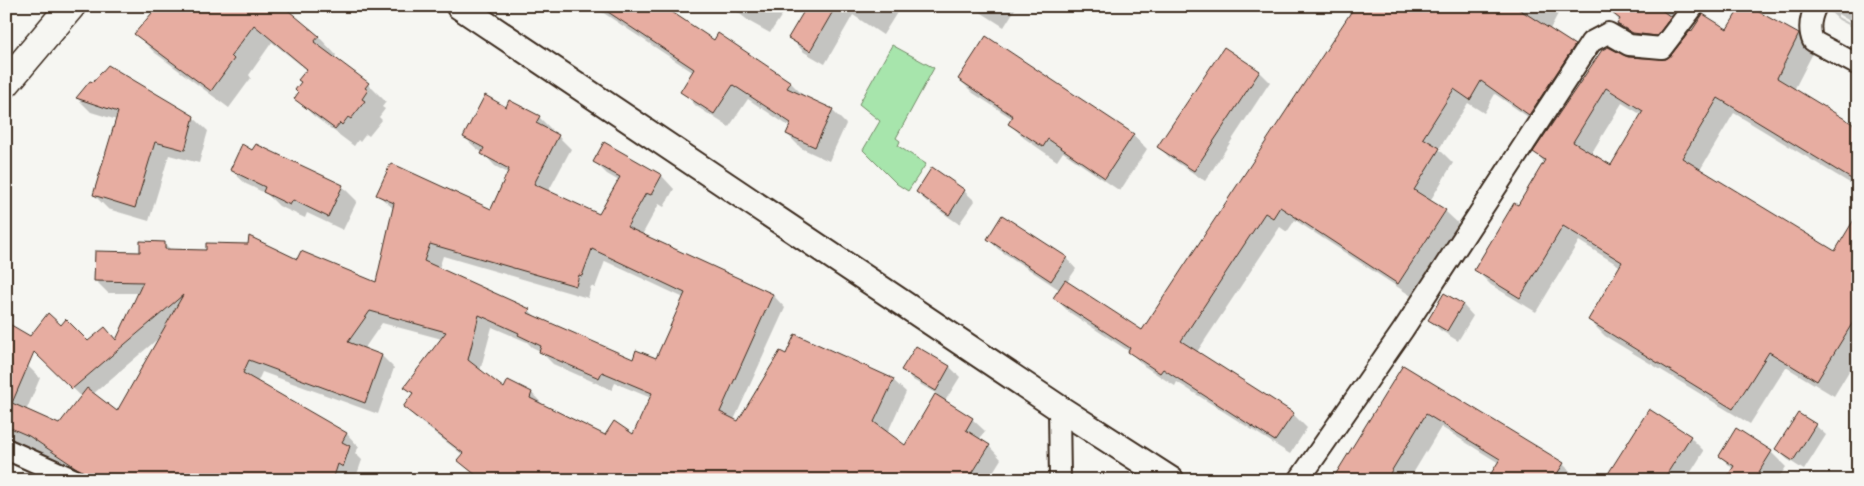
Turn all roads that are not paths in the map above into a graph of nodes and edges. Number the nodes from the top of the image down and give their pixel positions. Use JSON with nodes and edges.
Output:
{"nodes":[{"id":1,"x":71,"y":6,"type":"edge"},
{"id":2,"x":459,"y":6,"type":"edge"},
{"id":3,"x":1694,"y":6,"type":"edge"},
{"id":4,"x":1816,"y":6,"type":"edge"},
{"id":5,"x":1858,"y":66,"type":"edge"},
{"id":6,"x":6,"y":83,"type":"edge"},
{"id":7,"x":1058,"y":408,"type":"junction"},
{"id":8,"x":6,"y":449,"type":"edge"},
{"id":9,"x":74,"y":480,"type":"edge"},
{"id":10,"x":1060,"y":480,"type":"edge"},
{"id":11,"x":1171,"y":480,"type":"edge"},
{"id":12,"x":1299,"y":480,"type":"edge"}],
"edges":[{"from":1,"to":6,"type":"main road"},
{"from":2,"to":7,"type":"street"},
{"from":3,"to":12,"type":"street"},
{"from":4,"to":5,"type":"street"},
{"from":7,"to":10,"type":"street"},
{"from":7,"to":11,"type":"street"},
{"from":8,"to":9,"type":"street"}]}
